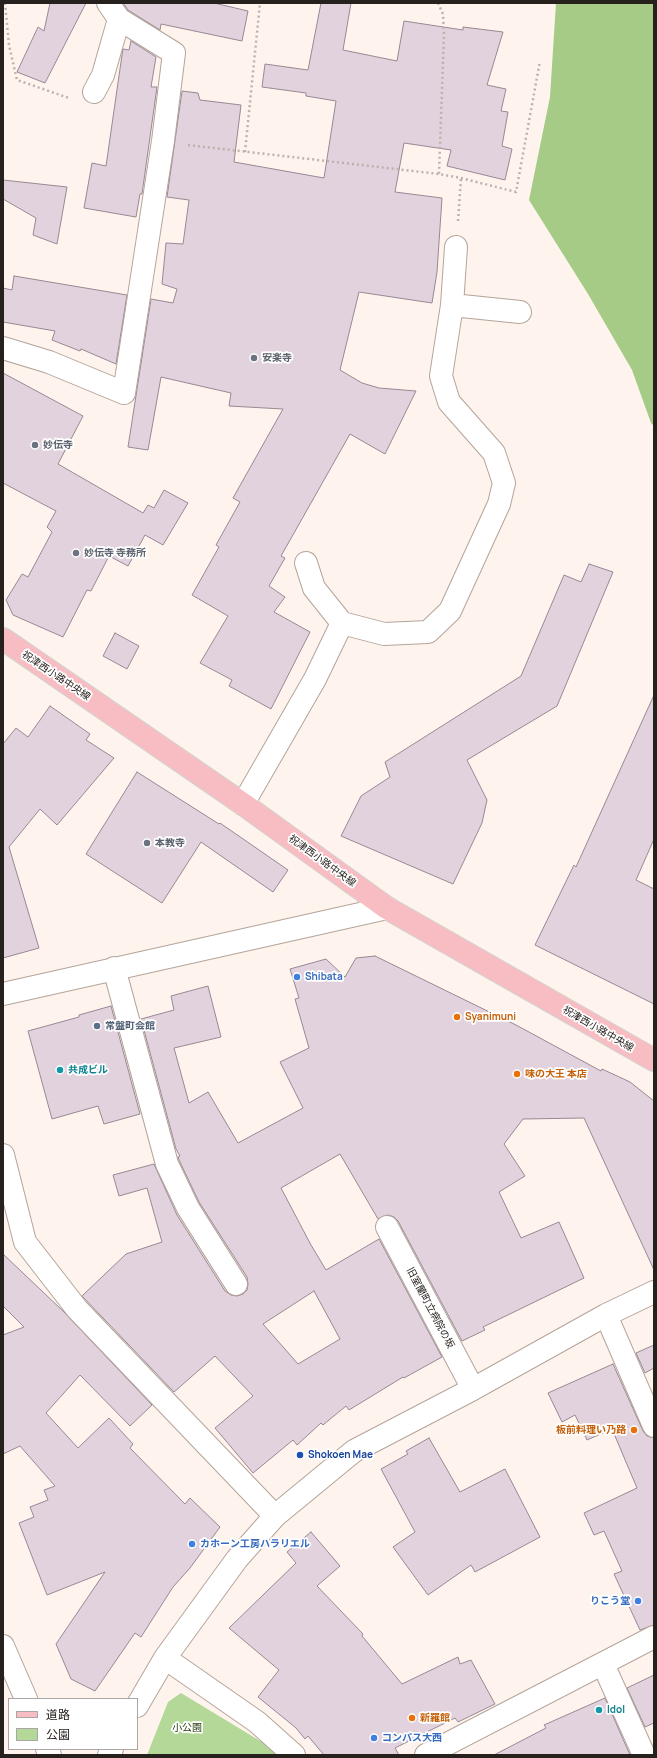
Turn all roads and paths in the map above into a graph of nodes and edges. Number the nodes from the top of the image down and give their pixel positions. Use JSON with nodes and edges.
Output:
{"nodes":[{"id":1,"x":5,"y":3,"type":"edge"},
{"id":2,"x":260,"y":3,"type":"edge"},
{"id":3,"x":438,"y":3,"type":"edge"},
{"id":4,"x":114,"y":11,"type":"edge"},
{"id":5,"x":540,"y":60,"type":"dead end"},
{"id":6,"x":94,"y":92,"type":"joint"},
{"id":7,"x":163,"y":141,"type":"junction"},
{"id":8,"x":245,"y":152,"type":"junction"},
{"id":9,"x":439,"y":174,"type":"junction"},
{"id":10,"x":461,"y":178,"type":"junction"},
{"id":11,"x":456,"y":247,"type":"joint"},
{"id":12,"x":452,"y":305,"type":"junction"},
{"id":13,"x":520,"y":312,"type":"dead end"},
{"id":14,"x":3,"y":348,"type":"edge"},
{"id":15,"x":306,"y":563,"type":"dead end"},
{"id":16,"x":342,"y":623,"type":"junction"},
{"id":17,"x":3,"y":640,"type":"edge"},
{"id":18,"x":243,"y":804,"type":"junction"},
{"id":19,"x":387,"y":908,"type":"junction"},
{"id":20,"x":114,"y":968,"type":"junction"},
{"id":21,"x":3,"y":994,"type":"edge"},
{"id":22,"x":654,"y":1060,"type":"edge"},
{"id":23,"x":3,"y":1155,"type":"edge"},
{"id":24,"x":387,"y":1227,"type":"dead end"},
{"id":25,"x":236,"y":1284,"type":"dead end"},
{"id":26,"x":654,"y":1292,"type":"edge"},
{"id":27,"x":606,"y":1315,"type":"junction"},
{"id":28,"x":473,"y":1389,"type":"junction"},
{"id":29,"x":654,"y":1426,"type":"edge"},
{"id":30,"x":275,"y":1516,"type":"junction"},
{"id":31,"x":654,"y":1637,"type":"edge"},
{"id":32,"x":3,"y":1646,"type":"edge"},
{"id":33,"x":165,"y":1658,"type":"junction"},
{"id":34,"x":603,"y":1664,"type":"junction"},
{"id":35,"x":26,"y":1698,"type":"edge"},
{"id":36,"x":138,"y":1704,"type":"edge"},
{"id":37,"x":294,"y":1755,"type":"edge"},
{"id":38,"x":426,"y":1755,"type":"edge"},
{"id":39,"x":644,"y":1755,"type":"edge"}],
"edges":[{"from":1,"to":6,"type":"path"},
{"from":2,"to":8,"type":"path"},
{"from":3,"to":9,"type":"path"},
{"from":4,"to":6,"type":"street"},
{"from":4,"to":7,"type":"street"},
{"from":5,"to":10,"type":"path"},
{"from":7,"to":8,"type":"path"},
{"from":7,"to":14,"type":"street"},
{"from":8,"to":9,"type":"path"},
{"from":9,"to":10,"type":"path"},
{"from":10,"to":11,"type":"path"},
{"from":11,"to":12,"type":"street"},
{"from":12,"to":13,"type":"street"},
{"from":12,"to":16,"type":"street"},
{"from":15,"to":16,"type":"street"},
{"from":16,"to":18,"type":"street"},
{"from":17,"to":18,"type":"main road","name":"祝津西小路中央線"},
{"from":18,"to":19,"type":"main road","name":"祝津西小路中央線"},
{"from":19,"to":20,"type":"street"},
{"from":19,"to":22,"type":"main road","name":"祝津西小路中央線"},
{"from":20,"to":21,"type":"street"},
{"from":20,"to":25,"type":"street"},
{"from":23,"to":30,"type":"street"},
{"from":24,"to":28,"type":"street","name":"旧室蘭町立病院の坂"},
{"from":26,"to":27,"type":"street"},
{"from":27,"to":28,"type":"street"},
{"from":27,"to":29,"type":"street"},
{"from":28,"to":30,"type":"street"},
{"from":30,"to":33,"type":"street"},
{"from":31,"to":34,"type":"street"},
{"from":32,"to":35,"type":"street"},
{"from":33,"to":36,"type":"street"},
{"from":33,"to":37,"type":"street"},
{"from":34,"to":38,"type":"street"},
{"from":34,"to":39,"type":"street"}]}
